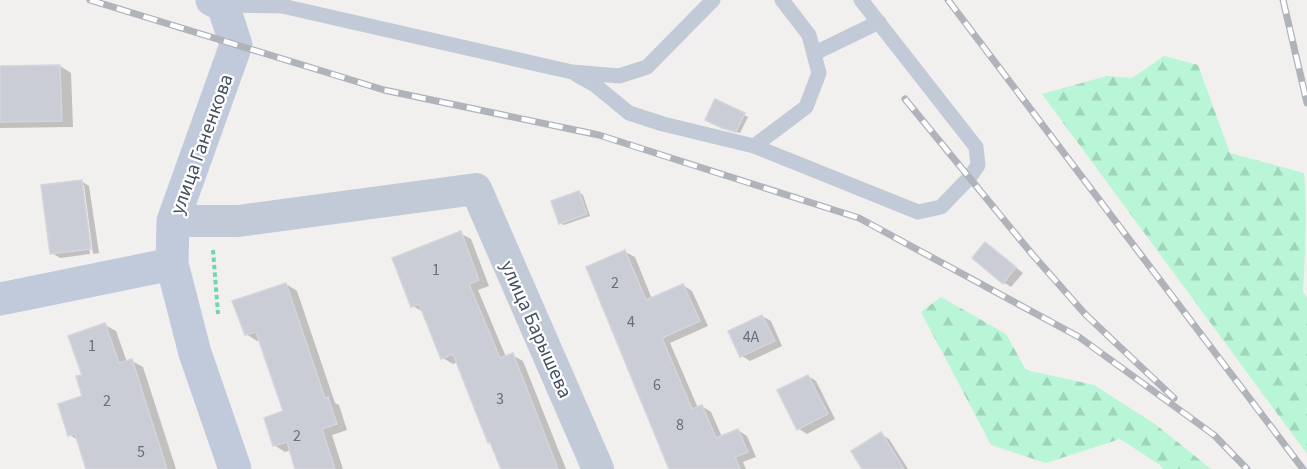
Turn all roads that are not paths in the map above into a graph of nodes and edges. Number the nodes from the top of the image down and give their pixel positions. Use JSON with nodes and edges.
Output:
{"nodes":[{"id":1,"x":713,"y":0,"type":"edge"},
{"id":2,"x":782,"y":0,"type":"edge"},
{"id":3,"x":861,"y":0,"type":"edge"},
{"id":4,"x":217,"y":3,"type":"edge"},
{"id":5,"x":879,"y":22,"type":"junction"},
{"id":6,"x":815,"y":52,"type":"junction"},
{"id":7,"x":572,"y":72,"type":"junction"},
{"id":8,"x":754,"y":146,"type":"junction"},
{"id":9,"x":173,"y":221,"type":"junction"},
{"id":10,"x":172,"y":264,"type":"junction"},
{"id":11,"x":0,"y":299,"type":"edge"},
{"id":12,"x":235,"y":469,"type":"edge"},
{"id":13,"x":598,"y":469,"type":"edge"}],
"edges":[{"from":1,"to":7,"type":"lane"},
{"from":2,"to":6,"type":"lane"},
{"from":3,"to":5,"type":"lane"},
{"from":4,"to":7,"type":"lane"},
{"from":4,"to":9,"type":"street","name":"улица Ганенкова"},
{"from":5,"to":6,"type":"lane"},
{"from":5,"to":8,"type":"lane"},
{"from":6,"to":8,"type":"lane"},
{"from":7,"to":8,"type":"lane"},
{"from":9,"to":10,"type":"street","name":"улица Ганенкова"},
{"from":9,"to":13,"type":"street","name":"улица Барышева"},
{"from":10,"to":11,"type":"street"},
{"from":10,"to":12,"type":"street","name":"улица Ганенкова"}]}
